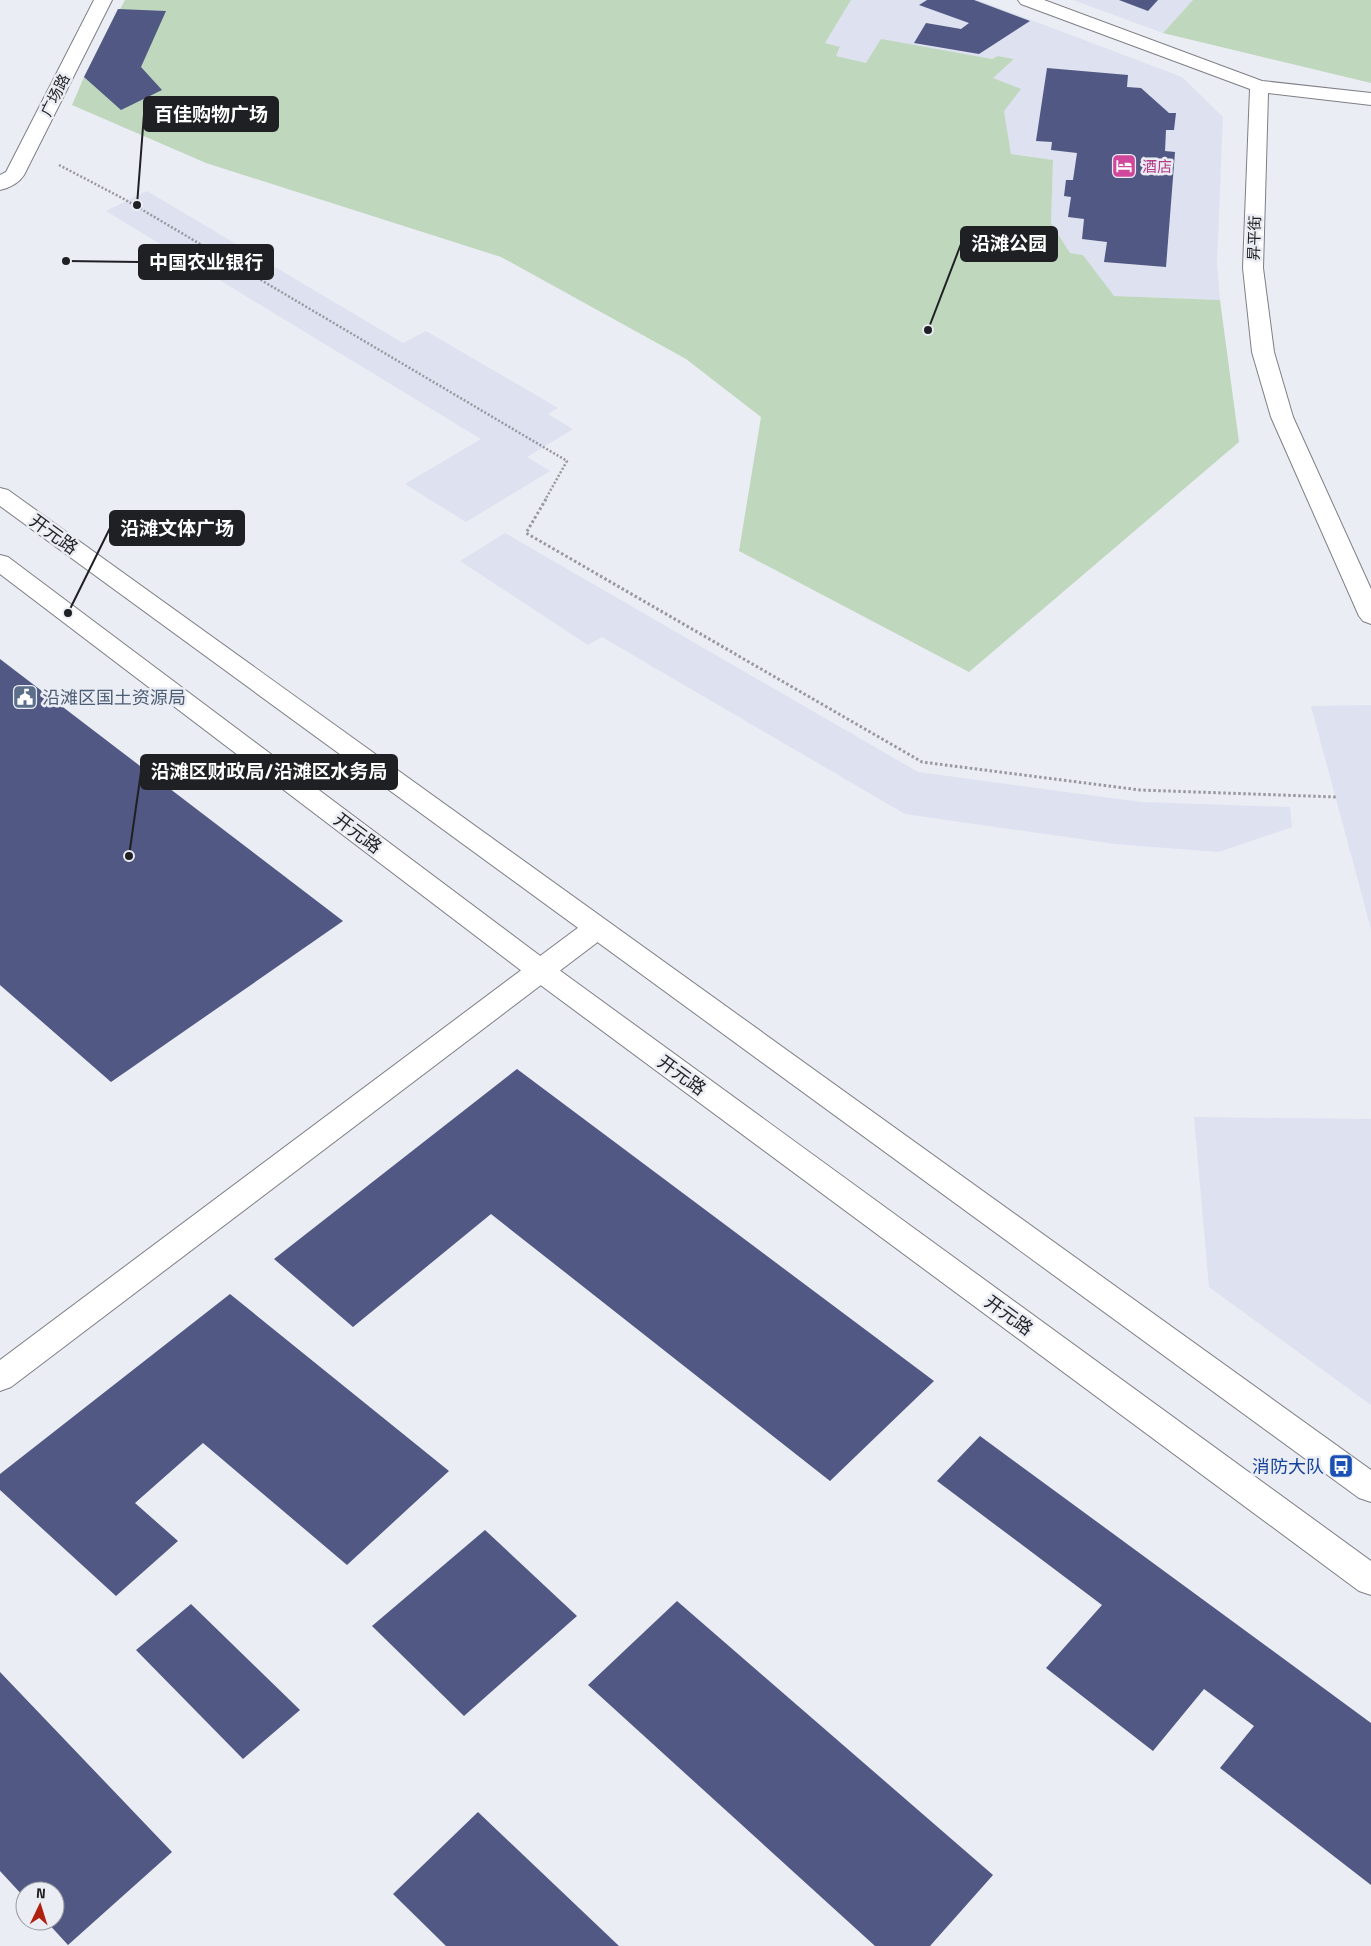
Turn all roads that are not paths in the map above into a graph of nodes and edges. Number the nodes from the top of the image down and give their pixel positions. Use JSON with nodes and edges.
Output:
{"nodes":[{"id":1,"x":103,"y":0,"type":"edge"},
{"id":2,"x":1027,"y":0,"type":"edge"},
{"id":3,"x":1260,"y":86,"type":"junction"},
{"id":4,"x":1371,"y":99,"type":"edge"},
{"id":5,"x":0,"y":184,"type":"edge"},
{"id":6,"x":0,"y":495,"type":"edge"},
{"id":7,"x":0,"y":562,"type":"edge"},
{"id":8,"x":1371,"y":616,"type":"edge"},
{"id":9,"x":597,"y":928,"type":"junction"},
{"id":10,"x":541,"y":971,"type":"junction"},
{"id":11,"x":0,"y":1378,"type":"edge"},
{"id":12,"x":1371,"y":1488,"type":"edge"},
{"id":13,"x":1371,"y":1580,"type":"edge"}],
"edges":[{"from":1,"to":5,"type":"main road","name":"广场路"},
{"from":2,"to":3,"type":"main road"},
{"from":3,"to":4,"type":"main road"},
{"from":3,"to":8,"type":"main road","name":"昇平街"},
{"from":6,"to":9,"type":"main road","name":"开元路"},
{"from":7,"to":10,"type":"main road","name":"开元路"},
{"from":9,"to":10,"type":"main road"},
{"from":9,"to":12,"type":"main road","name":"开元路"},
{"from":10,"to":11,"type":"main road"},
{"from":10,"to":13,"type":"main road","name":"开元路"}]}
